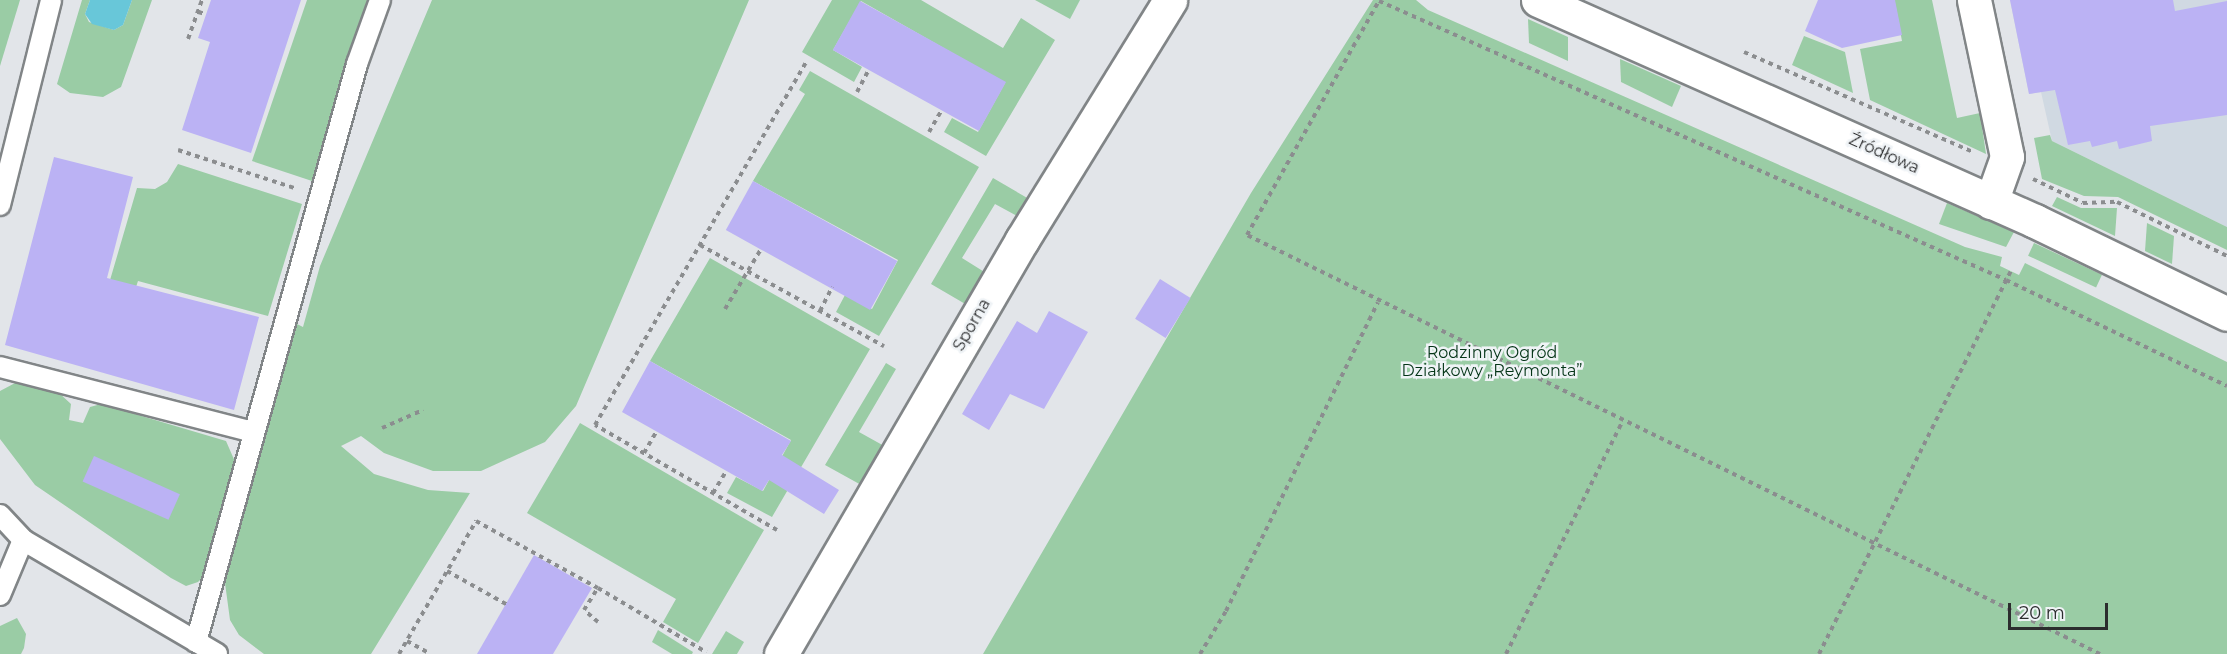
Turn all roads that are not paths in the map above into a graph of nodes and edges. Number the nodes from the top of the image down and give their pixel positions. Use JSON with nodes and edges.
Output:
{"nodes":[{"id":1,"x":51,"y":0,"type":"edge"},
{"id":2,"x":380,"y":0,"type":"edge"},
{"id":3,"x":1170,"y":0,"type":"edge"},
{"id":4,"x":1538,"y":0,"type":"edge"},
{"id":5,"x":1974,"y":0,"type":"edge"},
{"id":6,"x":1991,"y":202,"type":"junction"},
{"id":7,"x":0,"y":205,"type":"edge"},
{"id":8,"x":2227,"y":314,"type":"edge"},
{"id":9,"x":0,"y":367,"type":"edge"},
{"id":10,"x":254,"y":432,"type":"junction"},
{"id":11,"x":0,"y":515,"type":"edge"},
{"id":12,"x":23,"y":540,"type":"junction"},
{"id":13,"x":0,"y":595,"type":"edge"},
{"id":14,"x":196,"y":642,"type":"junction"},
{"id":15,"x":217,"y":654,"type":"edge"},
{"id":16,"x":782,"y":654,"type":"edge"}],
"edges":[{"from":1,"to":7,"type":"lane"},
{"from":2,"to":10,"type":"lane"},
{"from":3,"to":16,"type":"street","name":"Sporna"},
{"from":4,"to":6,"type":"street","name":"Źródłowa"},
{"from":5,"to":6,"type":"street"},
{"from":6,"to":8,"type":"street","name":"Źródłowa"},
{"from":9,"to":10,"type":"lane"},
{"from":10,"to":14,"type":"lane"},
{"from":11,"to":12,"type":"lane"},
{"from":12,"to":13,"type":"lane"},
{"from":12,"to":14,"type":"lane"},
{"from":14,"to":15,"type":"lane"}]}
